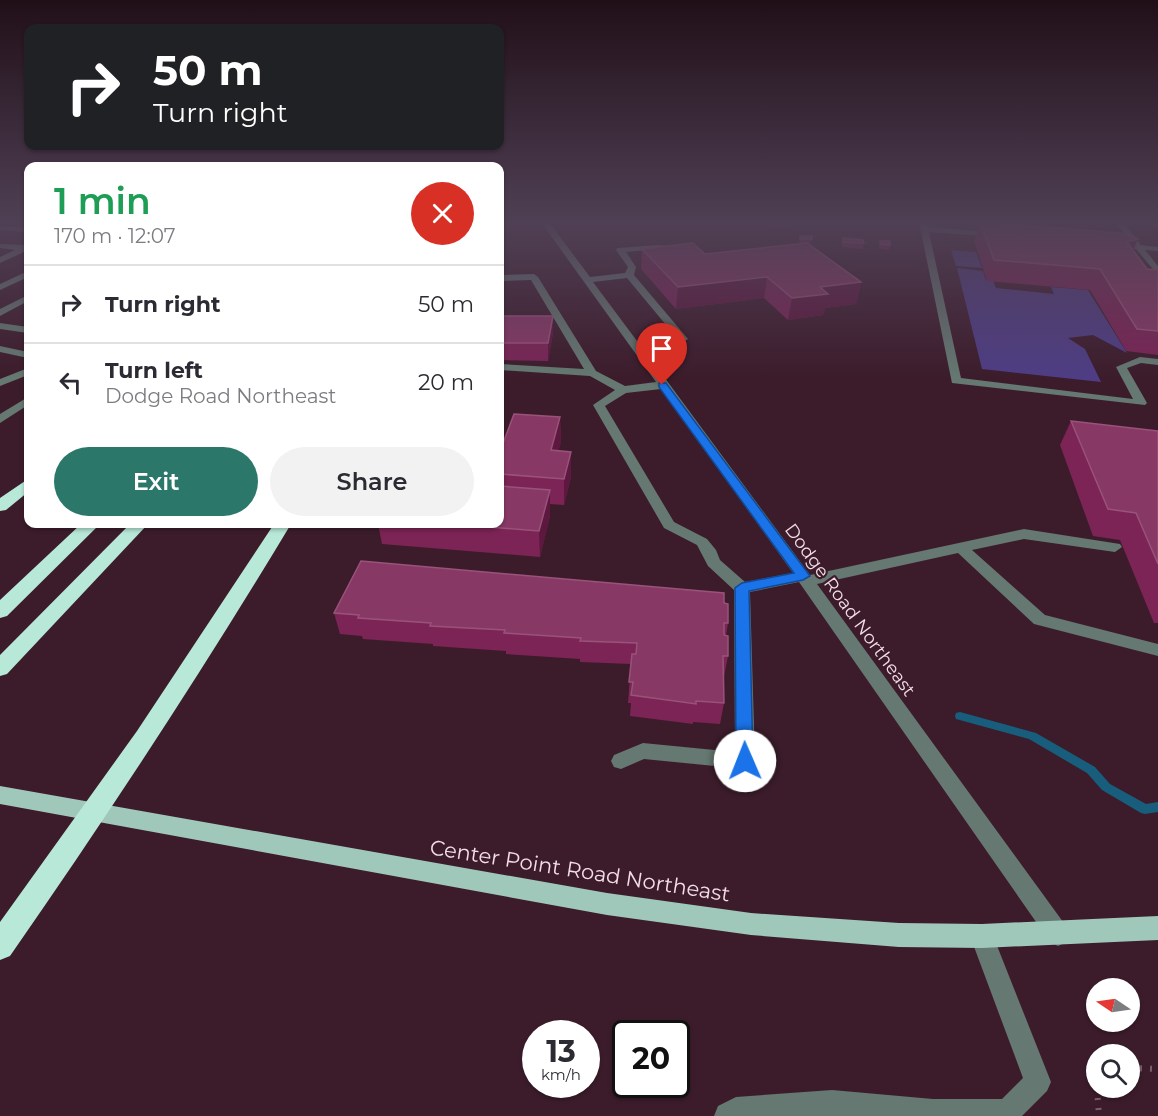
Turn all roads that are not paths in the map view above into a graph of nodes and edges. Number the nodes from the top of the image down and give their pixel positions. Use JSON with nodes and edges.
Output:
{"nodes":[{"id":1,"x":16,"y":274,"type":"edge"},
{"id":2,"x":582,"y":274,"type":"edge"},
{"id":3,"x":934,"y":274,"type":"edge"},
{"id":4,"x":629,"y":275,"type":"joint"},
{"id":5,"x":504,"y":278,"type":"edge"},
{"id":6,"x":586,"y":280,"type":"junction"},
{"id":7,"x":0,"y":287,"type":"edge"},
{"id":8,"x":24,"y":300,"type":"edge"},
{"id":9,"x":15,"y":305,"type":"junction"},
{"id":10,"x":24,"y":306,"type":"edge"},
{"id":11,"x":0,"y":313,"type":"edge"},
{"id":12,"x":0,"y":326,"type":"edge"},
{"id":13,"x":24,"y":329,"type":"edge"},
{"id":14,"x":634,"y":345,"type":"junction"},
{"id":15,"x":0,"y":349,"type":"edge"},
{"id":16,"x":24,"y":354,"type":"edge"},
{"id":17,"x":1158,"y":362,"type":"edge"},
{"id":18,"x":504,"y":367,"type":"edge"},
{"id":19,"x":24,"y":373,"type":"edge"},
{"id":20,"x":592,"y":373,"type":"junction"},
{"id":21,"x":0,"y":383,"type":"edge"},
{"id":22,"x":662,"y":385,"type":"junction"},
{"id":23,"x":623,"y":390,"type":"junction"},
{"id":24,"x":24,"y":403,"type":"edge"},
{"id":25,"x":0,"y":419,"type":"edge"},
{"id":26,"x":24,"y":487,"type":"edge"},
{"id":27,"x":0,"y":506,"type":"edge"},
{"id":28,"x":87,"y":528,"type":"edge"},
{"id":29,"x":135,"y":528,"type":"edge"},
{"id":30,"x":280,"y":528,"type":"edge"},
{"id":31,"x":1115,"y":547,"type":"dead end"},
{"id":32,"x":960,"y":548,"type":"junction"},
{"id":33,"x":805,"y":578,"type":"junction"},
{"id":34,"x":742,"y":588,"type":"junction"},
{"id":35,"x":0,"y":611,"type":"edge"},
{"id":36,"x":1158,"y":650,"type":"edge"},
{"id":37,"x":0,"y":668,"type":"edge"},
{"id":38,"x":621,"y":761,"type":"dead end"},
{"id":39,"x":0,"y":795,"type":"edge"},
{"id":40,"x":95,"y":814,"type":"junction"},
{"id":41,"x":1158,"y":928,"type":"edge"},
{"id":42,"x":1058,"y":934,"type":"junction"},
{"id":43,"x":982,"y":936,"type":"junction"},
{"id":44,"x":0,"y":946,"type":"edge"},
{"id":45,"x":728,"y":1116,"type":"edge"}],
"edges":[{"from":1,"to":7,"type":"street"},
{"from":2,"to":6,"type":"street","name":"Dodge Road Northeast"},
{"from":3,"to":17,"type":"street"},
{"from":4,"to":6,"type":"street"},
{"from":4,"to":14,"type":"street"},
{"from":5,"to":20,"type":"street"},
{"from":6,"to":14,"type":"street","name":"Dodge Road Northeast"},
{"from":8,"to":9,"type":"street"},
{"from":9,"to":10,"type":"street"},
{"from":9,"to":11,"type":"street"},
{"from":12,"to":13,"type":"street"},
{"from":14,"to":22,"type":"street","name":"Dodge Road Northeast"},
{"from":15,"to":16,"type":"street"},
{"from":18,"to":20,"type":"street"},
{"from":19,"to":21,"type":"street"},
{"from":20,"to":23,"type":"street"},
{"from":22,"to":23,"type":"street"},
{"from":22,"to":33,"type":"street","name":"Dodge Road Northeast"},
{"from":23,"to":34,"type":"street"},
{"from":24,"to":25,"type":"street"},
{"from":26,"to":27,"type":"highway"},
{"from":28,"to":35,"type":"highway"},
{"from":29,"to":37,"type":"highway"},
{"from":30,"to":40,"type":"highway"},
{"from":31,"to":32,"type":"street"},
{"from":32,"to":33,"type":"street"},
{"from":32,"to":36,"type":"street"},
{"from":33,"to":34,"type":"street"},
{"from":33,"to":42,"type":"street","name":"Dodge Road Northeast"},
{"from":34,"to":38,"type":"street"},
{"from":39,"to":40,"type":"main road","name":"Center Point Road Northeast"},
{"from":40,"to":43,"type":"main road","name":"Center Point Road Northeast"},
{"from":40,"to":44,"type":"highway"},
{"from":41,"to":42,"type":"main road","name":"Center Point Road Northeast"},
{"from":42,"to":43,"type":"main road","name":"Center Point Road Northeast"},
{"from":43,"to":45,"type":"street"}]}
